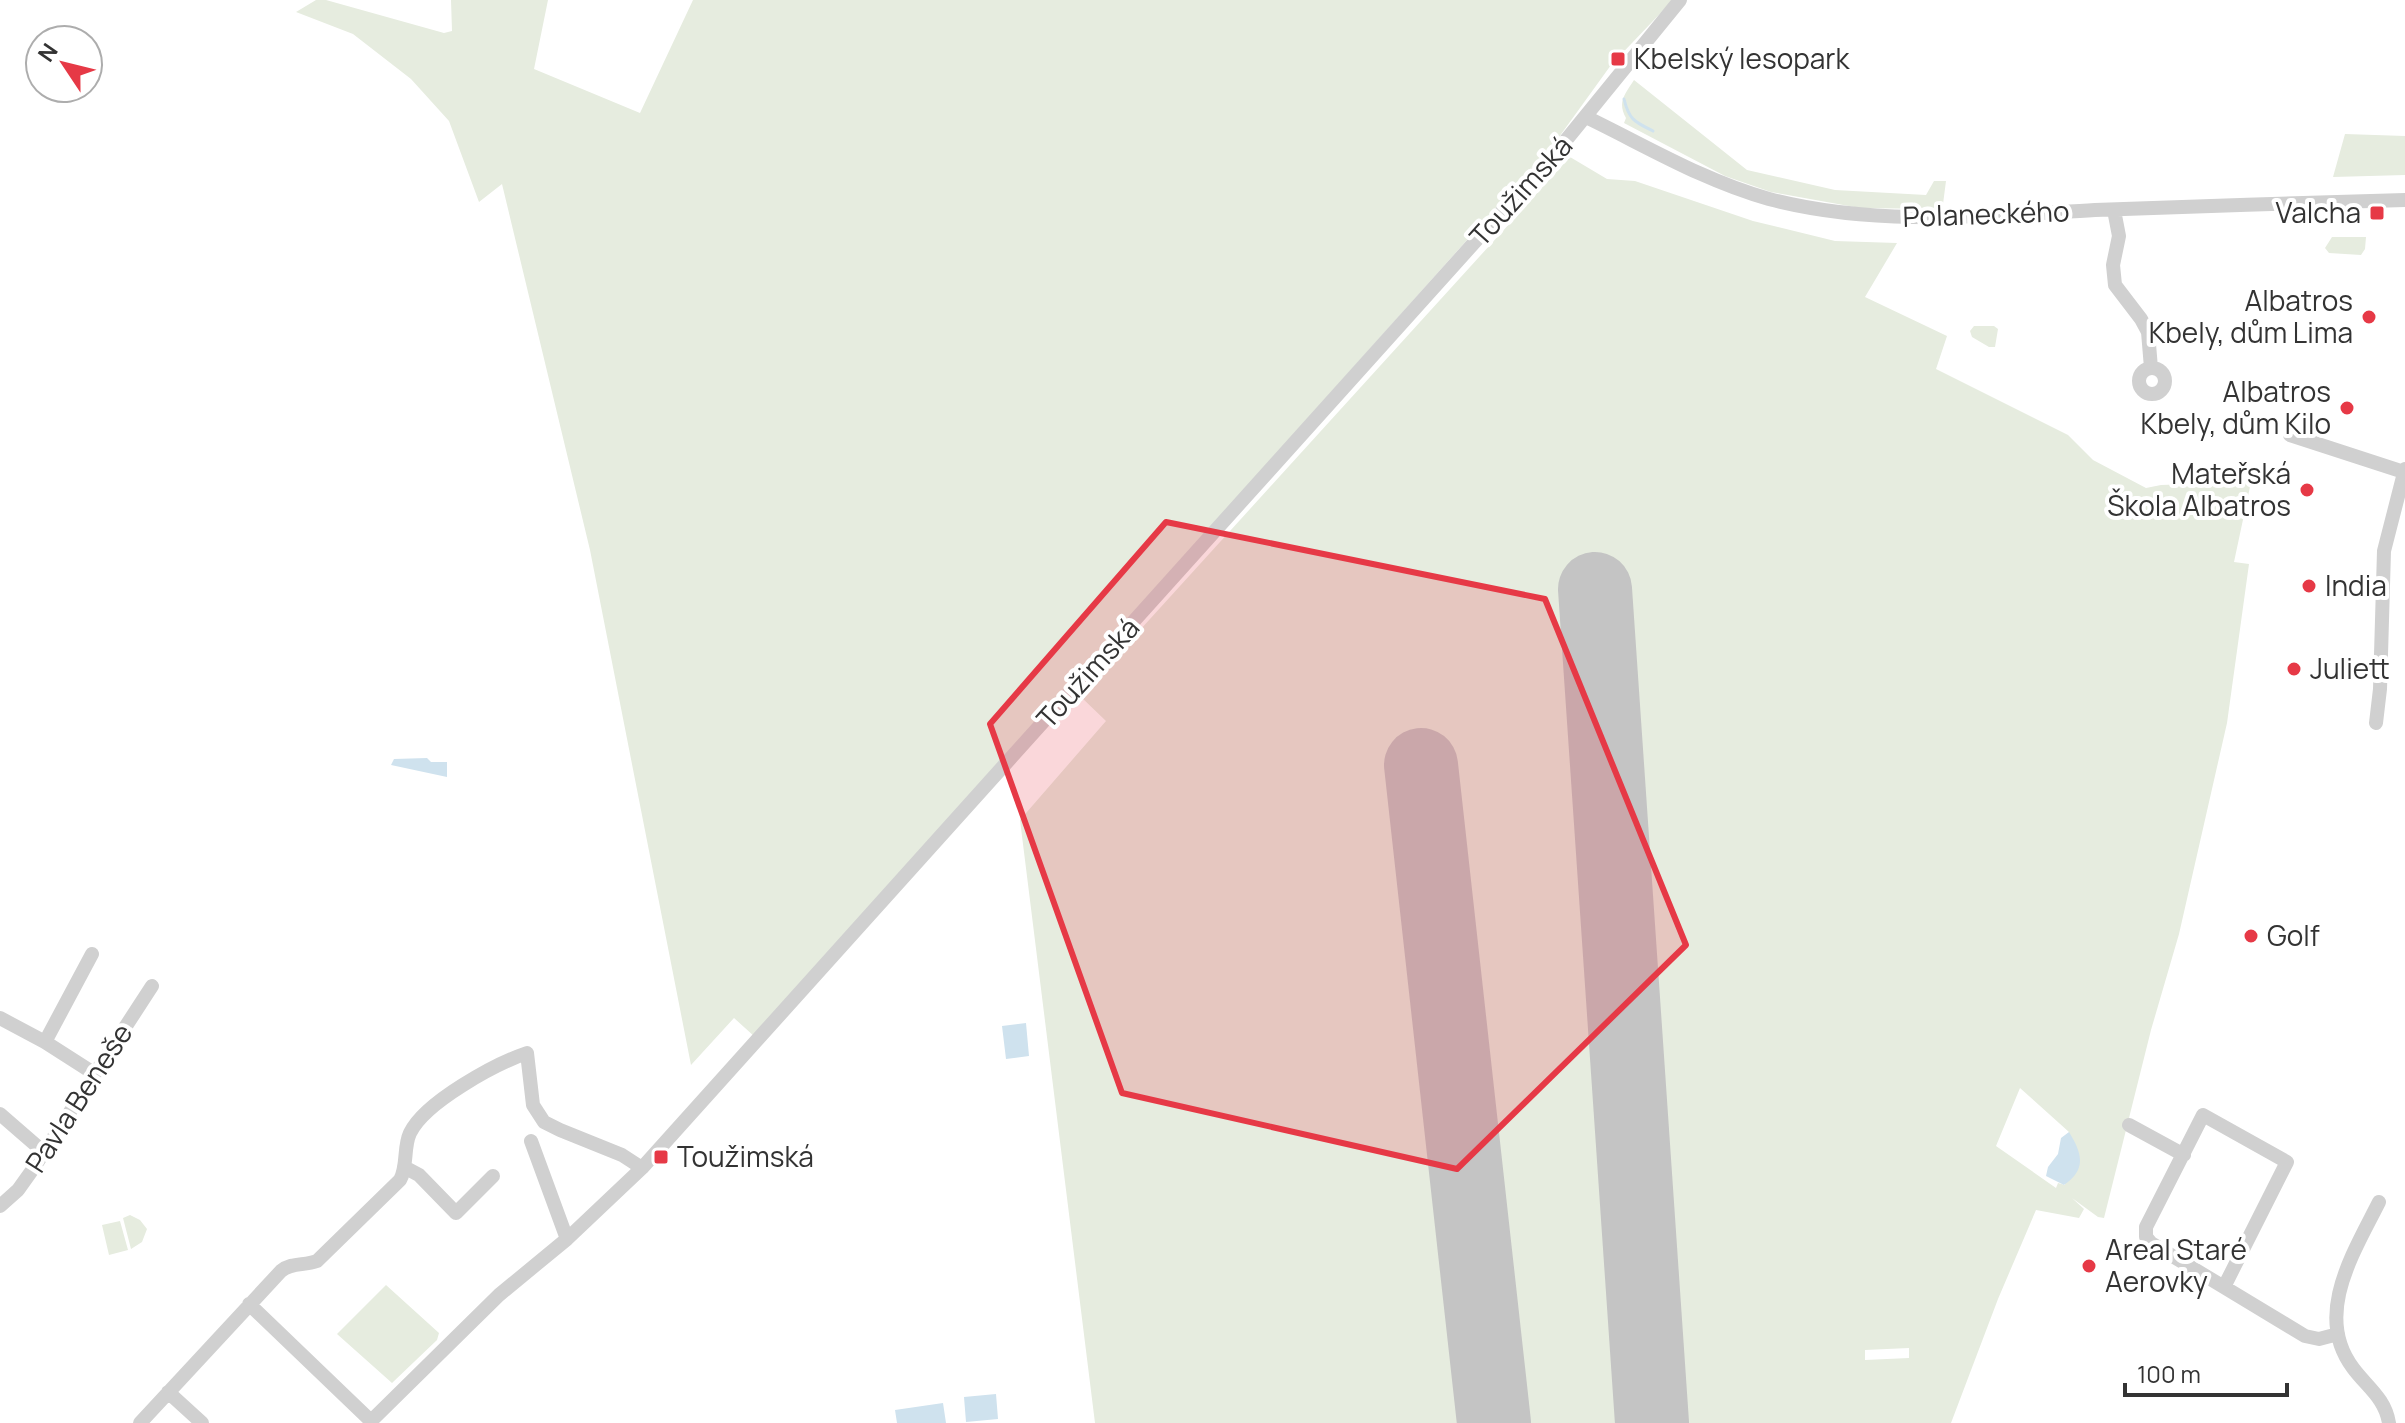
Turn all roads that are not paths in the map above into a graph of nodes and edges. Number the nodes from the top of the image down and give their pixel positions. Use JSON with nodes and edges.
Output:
{"nodes":[{"id":1,"x":1680,"y":0,"type":"edge"},
{"id":2,"x":1586,"y":117,"type":"junction"},
{"id":3,"x":2405,"y":200,"type":"edge"},
{"id":4,"x":2114,"y":210,"type":"junction"},
{"id":5,"x":2151,"y":368,"type":"dead end"},
{"id":6,"x":2290,"y":435,"type":"dead end"},
{"id":7,"x":2404,"y":471,"type":"edge"},
{"id":8,"x":2376,"y":723,"type":"dead end"},
{"id":9,"x":92,"y":954,"type":"dead end"},
{"id":10,"x":152,"y":986,"type":"dead end"},
{"id":11,"x":0,"y":1018,"type":"edge"},
{"id":12,"x":45,"y":1042,"type":"junction"},
{"id":13,"x":95,"y":1074,"type":"junction"},
{"id":14,"x":0,"y":1114,"type":"edge"},
{"id":15,"x":2129,"y":1125,"type":"dead end"},
{"id":16,"x":531,"y":1141,"type":"dead end"},
{"id":17,"x":2184,"y":1155,"type":"junction"},
{"id":18,"x":41,"y":1157,"type":"junction"},
{"id":19,"x":404,"y":1167,"type":"junction"},
{"id":20,"x":642,"y":1168,"type":"junction"},
{"id":21,"x":493,"y":1176,"type":"dead end"},
{"id":22,"x":2379,"y":1202,"type":"dead end"},
{"id":23,"x":0,"y":1206,"type":"edge"},
{"id":24,"x":567,"y":1239,"type":"junction"},
{"id":25,"x":2224,"y":1287,"type":"junction"},
{"id":26,"x":249,"y":1304,"type":"junction"},
{"id":27,"x":2338,"y":1334,"type":"junction"},
{"id":28,"x":168,"y":1392,"type":"junction"},
{"id":29,"x":370,"y":1422,"type":"edge"},
{"id":30,"x":140,"y":1423,"type":"edge"},
{"id":31,"x":202,"y":1423,"type":"edge"},
{"id":32,"x":2389,"y":1423,"type":"edge"}],
"edges":[{"from":1,"to":2,"type":"street","name":"Toužimská"},
{"from":2,"to":4,"type":"street","name":"Polaneckého"},
{"from":2,"to":20,"type":"street","name":"Toužimská"},
{"from":3,"to":4,"type":"street","name":"Polaneckého"},
{"from":4,"to":5,"type":"street"},
{"from":6,"to":7,"type":"street"},
{"from":7,"to":8,"type":"street"},
{"from":9,"to":12,"type":"street"},
{"from":10,"to":13,"type":"street","name":"Pavla Beneše"},
{"from":11,"to":12,"type":"street"},
{"from":12,"to":13,"type":"street"},
{"from":13,"to":18,"type":"street","name":"Pavla Beneše"},
{"from":14,"to":18,"type":"street"},
{"from":15,"to":17,"type":"street"},
{"from":16,"to":24,"type":"street"},
{"from":17,"to":25,"type":"street"},
{"from":17,"to":25,"type":"street"},
{"from":18,"to":23,"type":"street","name":"Pavla Beneše"},
{"from":19,"to":20,"type":"street"},
{"from":19,"to":21,"type":"street"},
{"from":19,"to":26,"type":"street"},
{"from":20,"to":24,"type":"street","name":"Toužimská"},
{"from":22,"to":27,"type":"street"},
{"from":24,"to":29,"type":"street","name":"Toužimská"},
{"from":25,"to":27,"type":"street"},
{"from":26,"to":28,"type":"street"},
{"from":26,"to":29,"type":"street"},
{"from":27,"to":32,"type":"street"},
{"from":28,"to":30,"type":"street"},
{"from":28,"to":31,"type":"street"}]}
